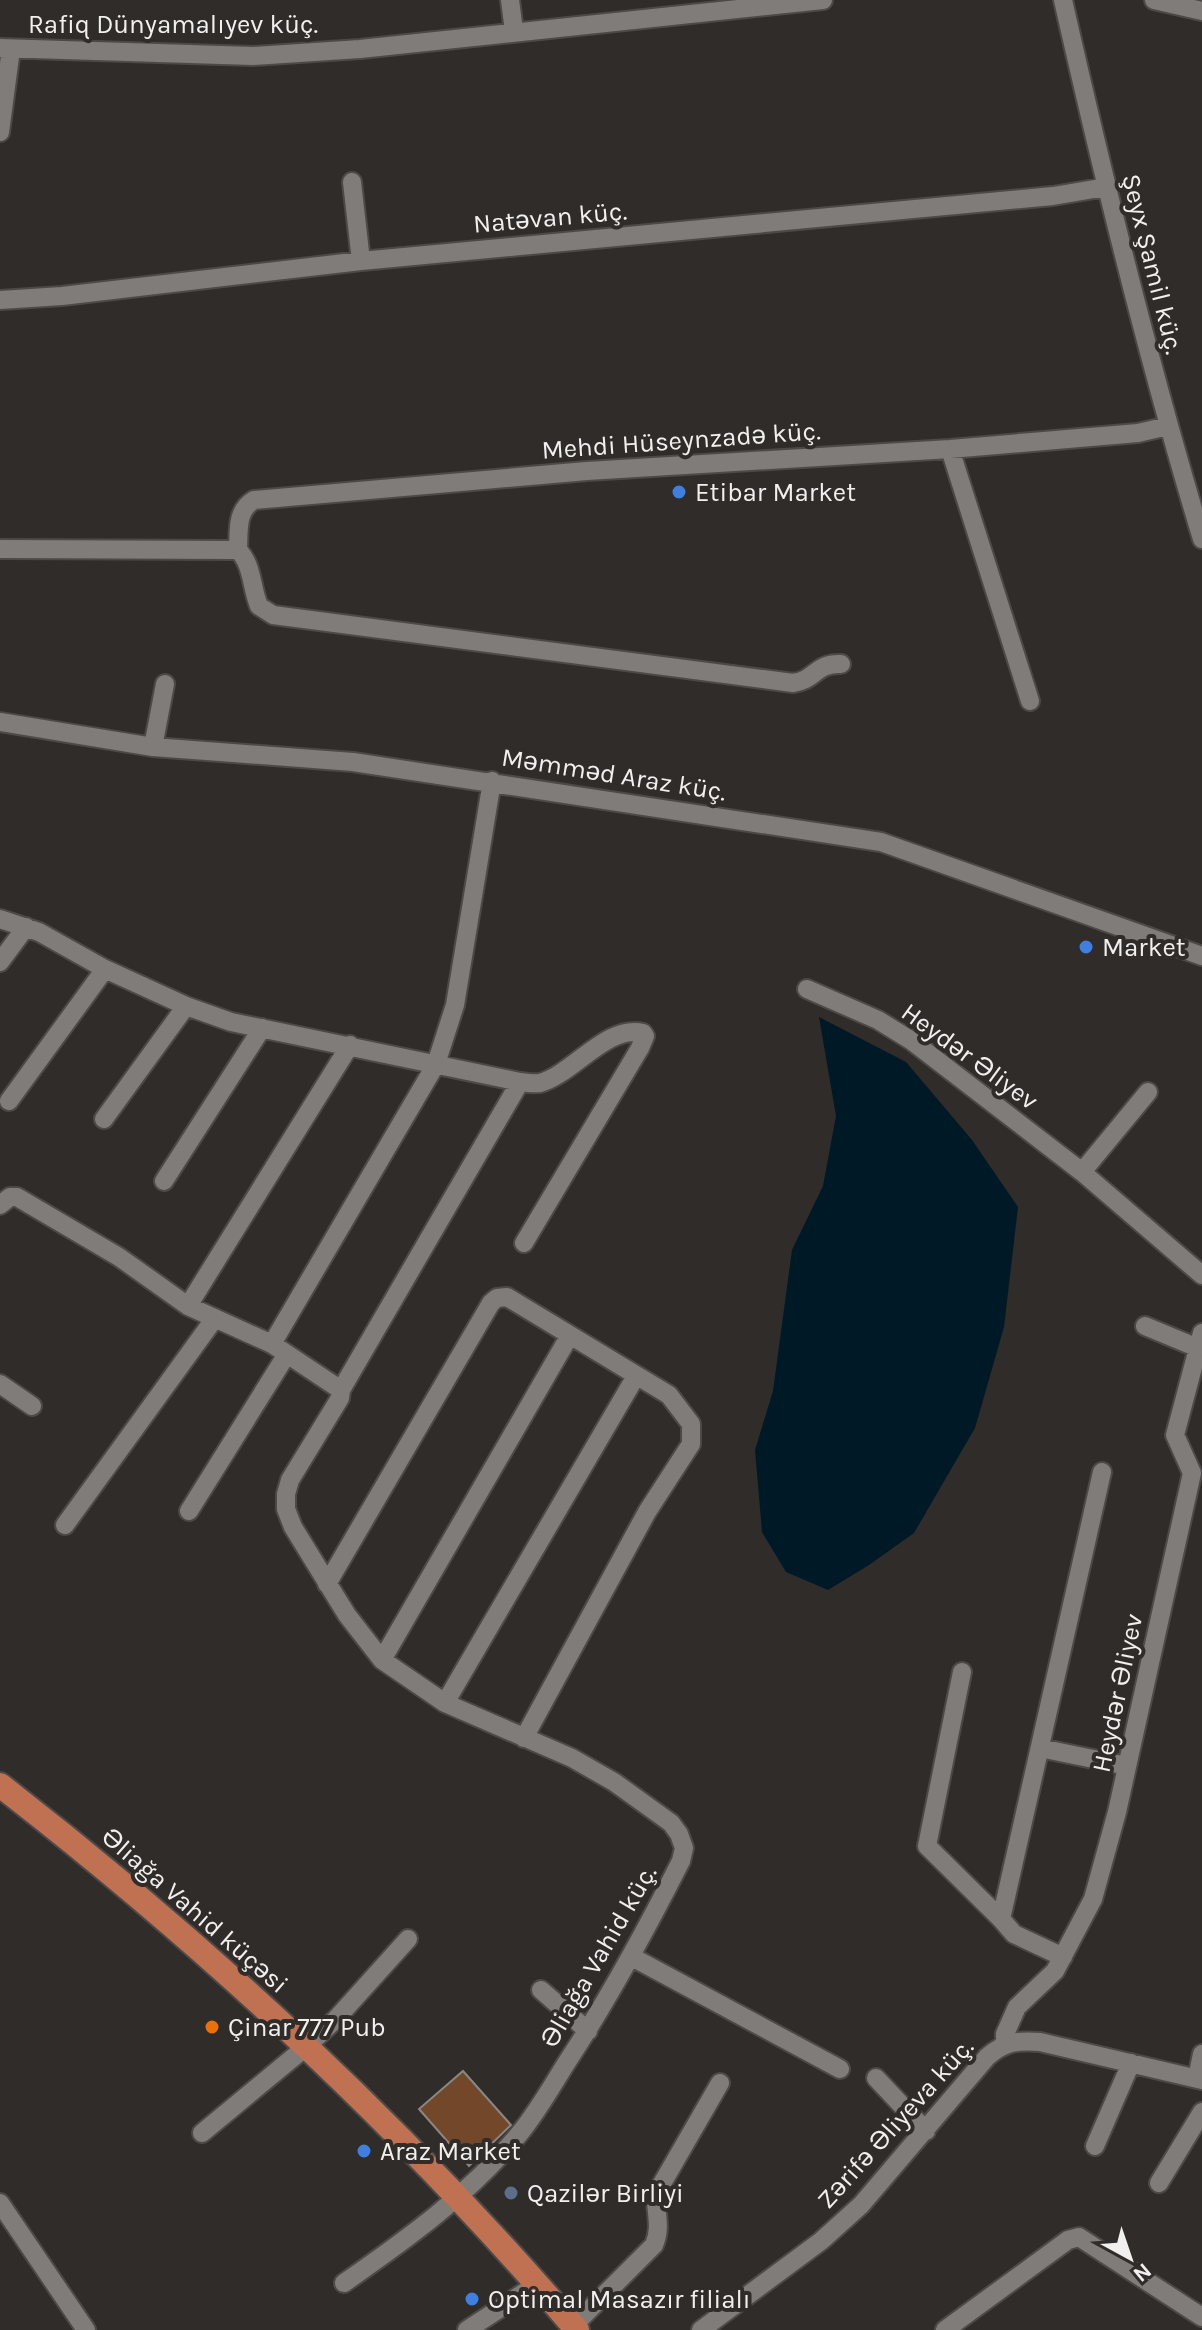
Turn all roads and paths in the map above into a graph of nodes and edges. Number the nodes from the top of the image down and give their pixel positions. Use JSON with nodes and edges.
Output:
{"nodes":[{"id":1,"x":510,"y":0,"type":"edge"},
{"id":2,"x":823,"y":0,"type":"edge"},
{"id":3,"x":1063,"y":0,"type":"edge"},
{"id":4,"x":1154,"y":0,"type":"edge"},
{"id":5,"x":1202,"y":11,"type":"edge"},
{"id":6,"x":514,"y":31,"type":"junction"},
{"id":7,"x":6,"y":48,"type":"edge"},
{"id":8,"x":0,"y":132,"type":"edge"},
{"id":9,"x":352,"y":182,"type":"dead end"},
{"id":10,"x":1106,"y":187,"type":"junction"},
{"id":11,"x":361,"y":261,"type":"junction"},
{"id":12,"x":0,"y":300,"type":"edge"},
{"id":13,"x":1168,"y":426,"type":"junction"},
{"id":14,"x":950,"y":449,"type":"junction"},
{"id":15,"x":1202,"y":539,"type":"edge"},
{"id":16,"x":0,"y":549,"type":"edge"},
{"id":17,"x":238,"y":550,"type":"junction"},
{"id":18,"x":841,"y":664,"type":"dead end"},
{"id":19,"x":165,"y":684,"type":"dead end"},
{"id":20,"x":1030,"y":701,"type":"dead end"},
{"id":21,"x":0,"y":722,"type":"edge"},
{"id":22,"x":153,"y":747,"type":"junction"},
{"id":23,"x":492,"y":781,"type":"junction"},
{"id":24,"x":0,"y":919,"type":"edge"},
{"id":25,"x":26,"y":927,"type":"junction"},
{"id":26,"x":1202,"y":956,"type":"edge"},
{"id":27,"x":0,"y":962,"type":"edge"},
{"id":28,"x":105,"y":969,"type":"junction"},
{"id":29,"x":807,"y":989,"type":"dead end"},
{"id":30,"x":186,"y":1006,"type":"junction"},
{"id":31,"x":262,"y":1028,"type":"junction"},
{"id":32,"x":350,"y":1045,"type":"junction"},
{"id":33,"x":436,"y":1064,"type":"junction"},
{"id":34,"x":520,"y":1082,"type":"junction"},
{"id":35,"x":1148,"y":1092,"type":"dead end"},
{"id":36,"x":9,"y":1101,"type":"dead end"},
{"id":37,"x":104,"y":1119,"type":"dead end"},
{"id":38,"x":1082,"y":1172,"type":"junction"},
{"id":39,"x":164,"y":1181,"type":"dead end"},
{"id":40,"x":0,"y":1205,"type":"edge"},
{"id":41,"x":524,"y":1243,"type":"dead end"},
{"id":42,"x":1202,"y":1275,"type":"edge"},
{"id":43,"x":188,"y":1306,"type":"junction"},
{"id":44,"x":215,"y":1318,"type":"junction"},
{"id":45,"x":1145,"y":1326,"type":"dead end"},
{"id":46,"x":570,"y":1335,"type":"junction"},
{"id":47,"x":1200,"y":1341,"type":"edge"},
{"id":48,"x":280,"y":1349,"type":"junction"},
{"id":49,"x":636,"y":1376,"type":"junction"},
{"id":50,"x":0,"y":1384,"type":"edge"},
{"id":51,"x":341,"y":1390,"type":"junction"},
{"id":52,"x":32,"y":1406,"type":"dead end"},
{"id":53,"x":1102,"y":1472,"type":"dead end"},
{"id":54,"x":189,"y":1511,"type":"dead end"},
{"id":55,"x":65,"y":1525,"type":"dead end"},
{"id":56,"x":327,"y":1584,"type":"junction"},
{"id":57,"x":382,"y":1660,"type":"junction"},
{"id":58,"x":962,"y":1672,"type":"dead end"},
{"id":59,"x":445,"y":1703,"type":"junction"},
{"id":60,"x":524,"y":1738,"type":"junction"},
{"id":61,"x":1040,"y":1748,"type":"junction"},
{"id":62,"x":1127,"y":1766,"type":"junction"},
{"id":63,"x":0,"y":1785,"type":"edge"},
{"id":64,"x":1001,"y":1919,"type":"junction"},
{"id":65,"x":408,"y":1939,"type":"dead end"},
{"id":66,"x":632,"y":1957,"type":"junction"},
{"id":67,"x":1063,"y":1957,"type":"junction"},
{"id":68,"x":541,"y":1990,"type":"dead end"},
{"id":69,"x":588,"y":2031,"type":"junction"},
{"id":70,"x":1005,"y":2042,"type":"junction"},
{"id":71,"x":307,"y":2046,"type":"junction"},
{"id":72,"x":1202,"y":2054,"type":"edge"},
{"id":73,"x":1131,"y":2063,"type":"junction"},
{"id":74,"x":840,"y":2069,"type":"dead end"},
{"id":75,"x":876,"y":2078,"type":"dead end"},
{"id":76,"x":1200,"y":2079,"type":"edge"},
{"id":77,"x":720,"y":2083,"type":"dead end"},
{"id":78,"x":1202,"y":2112,"type":"edge"},
{"id":79,"x":926,"y":2131,"type":"junction"},
{"id":80,"x":202,"y":2133,"type":"dead end"},
{"id":81,"x":1095,"y":2146,"type":"dead end"},
{"id":82,"x":1159,"y":2183,"type":"dead end"},
{"id":83,"x":458,"y":2197,"type":"junction"},
{"id":84,"x":0,"y":2203,"type":"edge"},
{"id":85,"x":344,"y":2283,"type":"dead end"},
{"id":86,"x":537,"y":2284,"type":"junction"},
{"id":87,"x":1202,"y":2317,"type":"edge"},
{"id":88,"x":575,"y":2328,"type":"edge"},
{"id":89,"x":86,"y":2330,"type":"edge"},
{"id":90,"x":467,"y":2330,"type":"edge"},
{"id":91,"x":701,"y":2330,"type":"edge"},
{"id":92,"x":945,"y":2330,"type":"edge"}],
"edges":[{"from":1,"to":6,"type":"street"},
{"from":2,"to":6,"type":"street","name":"Rafiq Dünyamalıyev küç."},
{"from":3,"to":10,"type":"street","name":"Şeyx Şamil küç."},
{"from":4,"to":5,"type":"street"},
{"from":6,"to":7,"type":"street","name":"Rafiq Dünyamalıyev küç."},
{"from":7,"to":8,"type":"street"},
{"from":9,"to":11,"type":"street"},
{"from":10,"to":11,"type":"street","name":"Natəvan küç."},
{"from":10,"to":13,"type":"street","name":"Şeyx Şamil küç."},
{"from":11,"to":12,"type":"street","name":"Natəvan küç."},
{"from":13,"to":14,"type":"street","name":"Mehdi Hüseynzadə küç."},
{"from":13,"to":15,"type":"street","name":"Şeyx Şamil küç."},
{"from":14,"to":17,"type":"street","name":"Mehdi Hüseynzadə küç."},
{"from":14,"to":20,"type":"street"},
{"from":16,"to":17,"type":"street"},
{"from":17,"to":18,"type":"street"},
{"from":19,"to":22,"type":"street"},
{"from":21,"to":22,"type":"street","name":"Məmməd Araz küç."},
{"from":22,"to":23,"type":"street","name":"Məmməd Araz küç."},
{"from":23,"to":26,"type":"street","name":"Məmməd Araz küç."},
{"from":23,"to":33,"type":"street"},
{"from":24,"to":25,"type":"street"},
{"from":25,"to":27,"type":"street"},
{"from":25,"to":28,"type":"street"},
{"from":28,"to":30,"type":"street"},
{"from":28,"to":36,"type":"street"},
{"from":29,"to":38,"type":"street","name":"Heydər Əliyev"},
{"from":30,"to":31,"type":"street"},
{"from":30,"to":37,"type":"street"},
{"from":31,"to":32,"type":"street"},
{"from":31,"to":39,"type":"street"},
{"from":32,"to":33,"type":"street"},
{"from":32,"to":43,"type":"street"},
{"from":33,"to":34,"type":"street"},
{"from":33,"to":48,"type":"street"},
{"from":34,"to":41,"type":"street"},
{"from":34,"to":51,"type":"street","name":"Əliağa Vahid küç."},
{"from":35,"to":38,"type":"street"},
{"from":38,"to":42,"type":"street","name":"Heydər Əliyev"},
{"from":40,"to":43,"type":"street"},
{"from":43,"to":44,"type":"street"},
{"from":44,"to":48,"type":"street"},
{"from":44,"to":55,"type":"street"},
{"from":45,"to":47,"type":"street"},
{"from":46,"to":49,"type":"street"},
{"from":46,"to":56,"type":"street"},
{"from":46,"to":57,"type":"street"},
{"from":47,"to":62,"type":"street","name":"Heydər Əliyev"},
{"from":48,"to":51,"type":"street"},
{"from":48,"to":54,"type":"street"},
{"from":49,"to":59,"type":"street"},
{"from":49,"to":60,"type":"street"},
{"from":50,"to":52,"type":"street"},
{"from":51,"to":56,"type":"street","name":"Əliağa Vahid küç."},
{"from":53,"to":61,"type":"street"},
{"from":56,"to":57,"type":"street","name":"Əliağa Vahid küç."},
{"from":57,"to":59,"type":"street","name":"Əliağa Vahid küç."},
{"from":58,"to":64,"type":"street"},
{"from":59,"to":60,"type":"street","name":"Əliağa Vahid küç."},
{"from":60,"to":66,"type":"street","name":"Əliağa Vahid küç."},
{"from":61,"to":62,"type":"street"},
{"from":61,"to":64,"type":"street"},
{"from":62,"to":67,"type":"street","name":"Heydər Əliyev"},
{"from":63,"to":71,"type":"main road","name":"Əliağa Vahid küçəsi"},
{"from":64,"to":67,"type":"street"},
{"from":65,"to":71,"type":"street"},
{"from":66,"to":69,"type":"street","name":"Əliağa Vahid küç."},
{"from":66,"to":74,"type":"street"},
{"from":67,"to":70,"type":"street","name":"Heydər Əliyev"},
{"from":68,"to":69,"type":"street"},
{"from":69,"to":83,"type":"street","name":"Əliağa Vahid küç."},
{"from":70,"to":73,"type":"street","name":"Zərifə Əliyeva küç."},
{"from":70,"to":79,"type":"street","name":"Zərifə Əliyeva küç."},
{"from":71,"to":80,"type":"street"},
{"from":71,"to":83,"type":"main road","name":"Əliağa Vahid küçəsi"},
{"from":72,"to":76,"type":"street"},
{"from":73,"to":76,"type":"street","name":"Zərifə Əliyeva küç."},
{"from":73,"to":81,"type":"street"},
{"from":75,"to":79,"type":"street"},
{"from":77,"to":88,"type":"street"},
{"from":78,"to":82,"type":"street"},
{"from":79,"to":91,"type":"street","name":"Zərifə Əliyeva küç."},
{"from":83,"to":85,"type":"street","name":"Əliağa Vahid küç."},
{"from":83,"to":86,"type":"main road","name":"Əliağa Vahid küçəsi"},
{"from":84,"to":89,"type":"street"},
{"from":86,"to":88,"type":"main road","name":"Əliağa Vahid küçəsi"},
{"from":86,"to":90,"type":"street"},
{"from":87,"to":92,"type":"street"}]}
